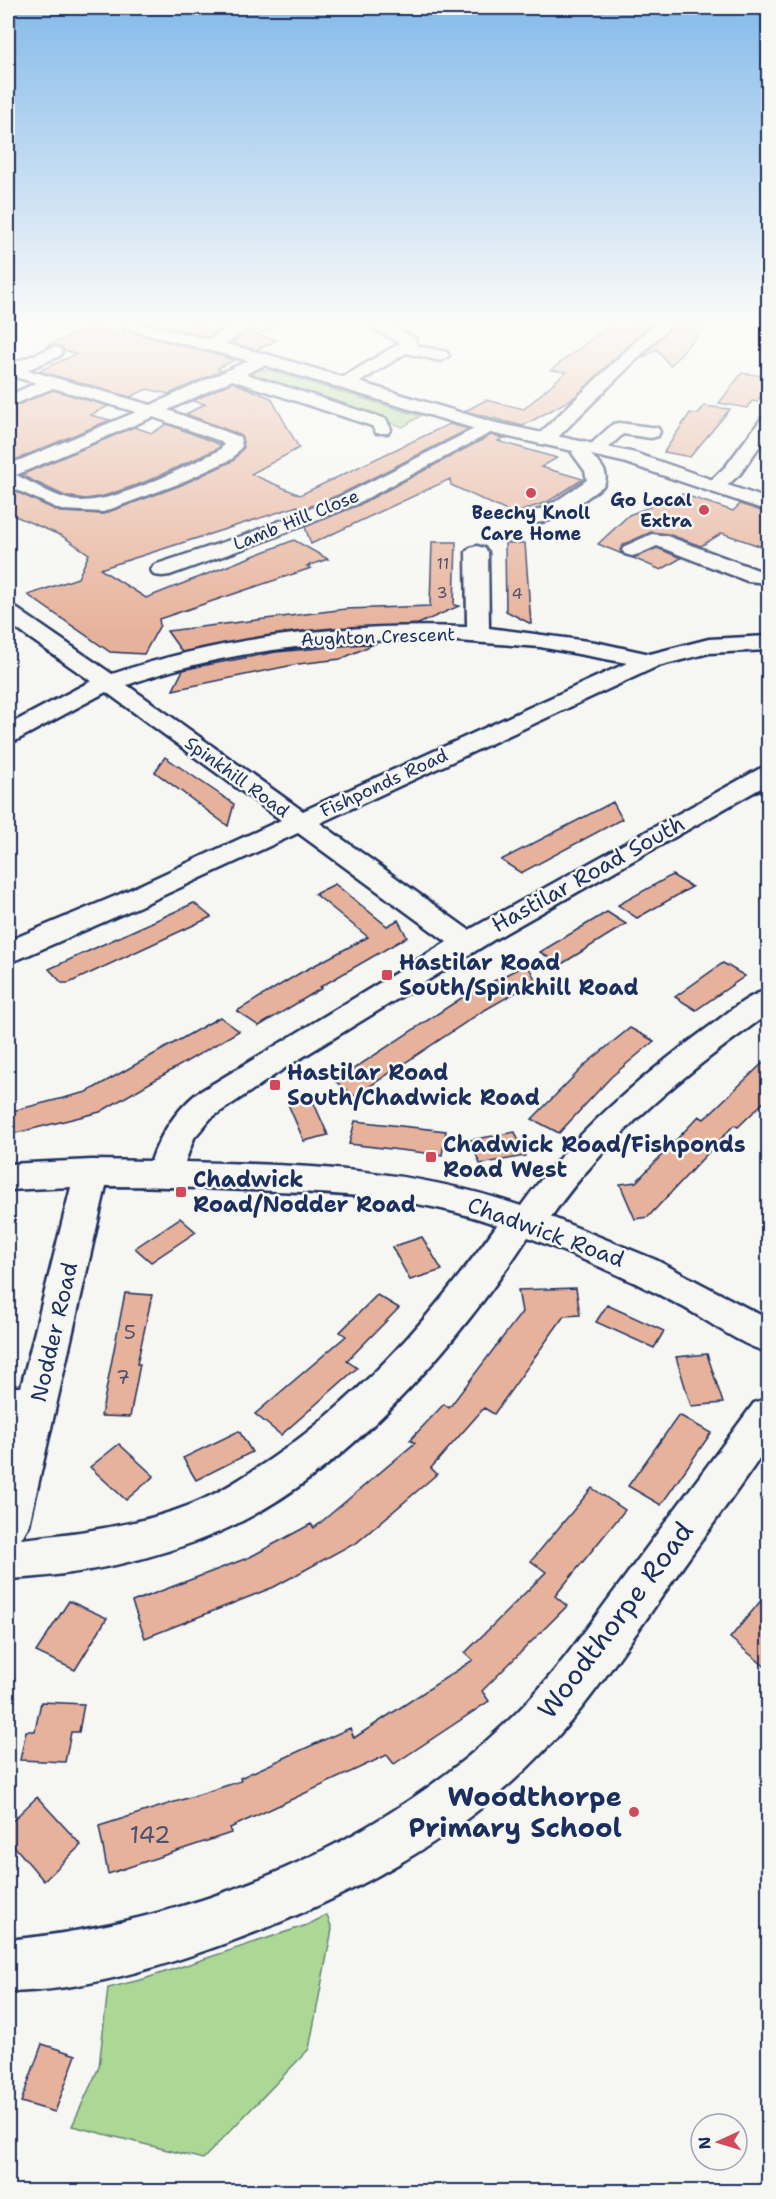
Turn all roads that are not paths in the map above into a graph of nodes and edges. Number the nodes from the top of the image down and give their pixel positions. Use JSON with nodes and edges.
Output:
{"nodes":[{"id":1,"x":113,"y":428,"type":"edge"},
{"id":2,"x":200,"y":428,"type":"edge"},
{"id":3,"x":487,"y":428,"type":"edge"},
{"id":4,"x":491,"y":428,"type":"edge"},
{"id":5,"x":557,"y":428,"type":"edge"},
{"id":6,"x":766,"y":431,"type":"edge"},
{"id":7,"x":651,"y":432,"type":"dead end"},
{"id":8,"x":545,"y":439,"type":"junction"},
{"id":9,"x":589,"y":448,"type":"junction"},
{"id":10,"x":10,"y":471,"type":"edge"},
{"id":11,"x":715,"y":486,"type":"junction"},
{"id":12,"x":768,"y":505,"type":"edge"},
{"id":13,"x":536,"y":518,"type":"dead end"},
{"id":14,"x":632,"y":550,"type":"dead end"},
{"id":15,"x":477,"y":552,"type":"dead end"},
{"id":16,"x":162,"y":570,"type":"dead end"},
{"id":17,"x":768,"y":577,"type":"edge"},
{"id":18,"x":8,"y":613,"type":"edge"},
{"id":19,"x":478,"y":634,"type":"junction"},
{"id":20,"x":768,"y":644,"type":"edge"},
{"id":21,"x":650,"y":662,"type":"junction"},
{"id":22,"x":109,"y":683,"type":"junction"},
{"id":23,"x":8,"y":735,"type":"edge"},
{"id":24,"x":768,"y":774,"type":"edge"},
{"id":25,"x":300,"y":822,"type":"junction"},
{"id":26,"x":466,"y":942,"type":"junction"},
{"id":27,"x":8,"y":952,"type":"edge"},
{"id":28,"x":768,"y":1000,"type":"edge"},
{"id":29,"x":92,"y":1173,"type":"junction"},
{"id":30,"x":165,"y":1173,"type":"junction"},
{"id":31,"x":8,"y":1177,"type":"edge"},
{"id":32,"x":524,"y":1221,"type":"junction"},
{"id":33,"x":768,"y":1337,"type":"edge"},
{"id":34,"x":22,"y":1403,"type":"edge"},
{"id":35,"x":768,"y":1415,"type":"edge"},
{"id":36,"x":8,"y":1525,"type":"edge"},
{"id":37,"x":8,"y":1560,"type":"edge"},
{"id":38,"x":8,"y":1966,"type":"edge"}],
"edges":[{"from":1,"to":10,"type":"street"},
{"from":2,"to":10,"type":"street"},
{"from":3,"to":16,"type":"street","name":"Lamb Hill Close"},
{"from":4,"to":8,"type":"street"},
{"from":5,"to":8,"type":"street"},
{"from":6,"to":11,"type":"street"},
{"from":7,"to":9,"type":"street"},
{"from":8,"to":9,"type":"street"},
{"from":9,"to":11,"type":"street"},
{"from":9,"to":13,"type":"street"},
{"from":11,"to":12,"type":"street"},
{"from":14,"to":17,"type":"street"},
{"from":15,"to":19,"type":"street"},
{"from":18,"to":22,"type":"street","name":"Spinkhill Road"},
{"from":19,"to":21,"type":"street","name":"Aughton Crescent"},
{"from":19,"to":22,"type":"street","name":"Aughton Crescent"},
{"from":20,"to":21,"type":"street","name":"Fishponds Road"},
{"from":21,"to":25,"type":"street","name":"Fishponds Road"},
{"from":22,"to":23,"type":"street","name":"Aughton Crescent"},
{"from":22,"to":25,"type":"street","name":"Spinkhill Road"},
{"from":24,"to":26,"type":"street","name":"Hastilar Road South"},
{"from":25,"to":26,"type":"street","name":"Spinkhill Road"},
{"from":25,"to":27,"type":"street","name":"Fishponds Road"},
{"from":26,"to":30,"type":"street","name":"Hastilar Road South"},
{"from":28,"to":32,"type":"street"},
{"from":29,"to":30,"type":"street","name":"Chadwick Road"},
{"from":29,"to":31,"type":"street"},
{"from":29,"to":34,"type":"street","name":"Nodder Road"},
{"from":30,"to":32,"type":"street","name":"Chadwick Road"},
{"from":32,"to":33,"type":"street","name":"Chadwick Road"},
{"from":32,"to":37,"type":"street"},
{"from":34,"to":36,"type":"street","name":"Nodder Road"},
{"from":35,"to":38,"type":"street","name":"Woodthorpe Road"}]}
